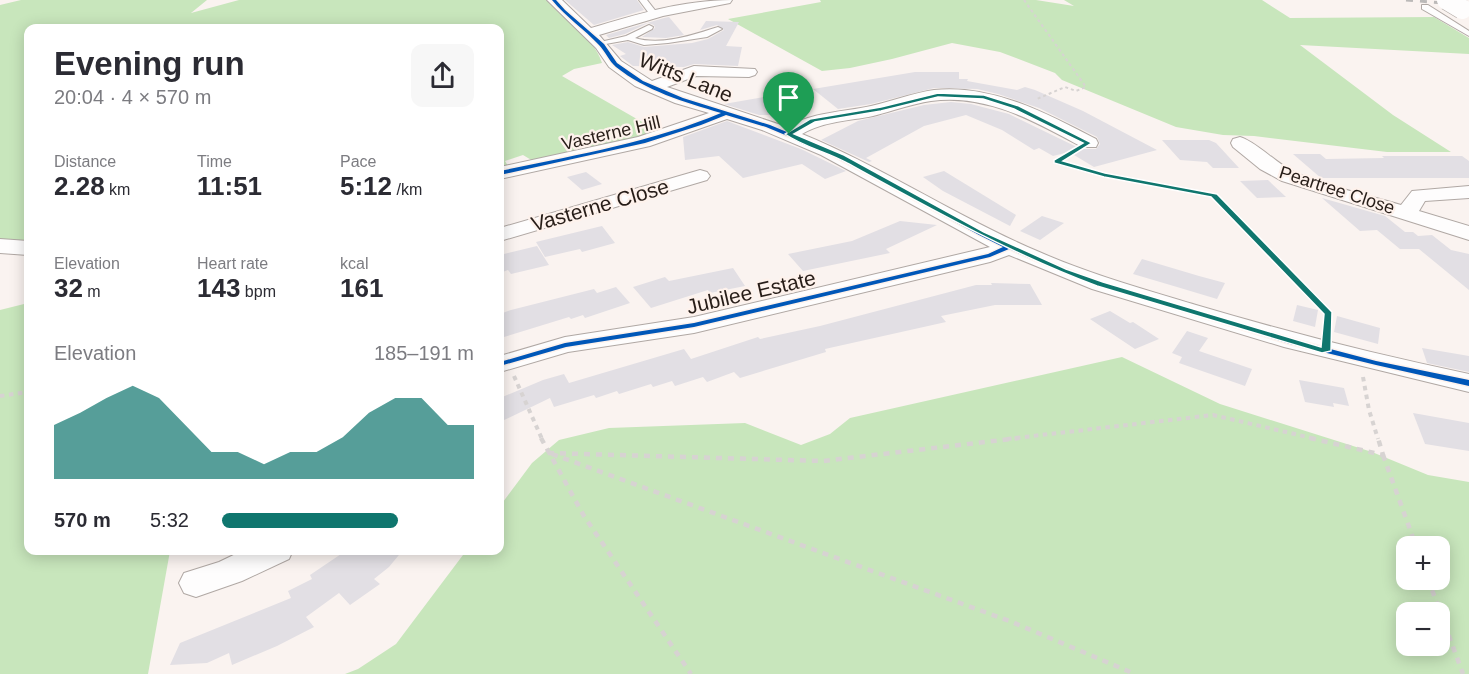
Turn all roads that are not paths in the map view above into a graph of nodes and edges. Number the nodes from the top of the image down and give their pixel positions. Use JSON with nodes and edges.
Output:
{"nodes":[{"id":1,"x":554,"y":0,"type":"edge"},
{"id":2,"x":643,"y":0,"type":"edge"},
{"id":3,"x":725,"y":0,"type":"edge"},
{"id":4,"x":1447,"y":0,"type":"edge"},
{"id":5,"x":1425,"y":7,"type":"dead end"},
{"id":6,"x":1462,"y":9,"type":"dead end"},
{"id":7,"x":652,"y":21,"type":"junction"},
{"id":8,"x":718,"y":29,"type":"dead end"},
{"id":9,"x":1469,"y":34,"type":"edge"},
{"id":10,"x":595,"y":38,"type":"junction"},
{"id":11,"x":628,"y":38,"type":"junction"},
{"id":12,"x":749,"y":72,"type":"dead end"},
{"id":13,"x":651,"y":87,"type":"junction"},
{"id":14,"x":726,"y":114,"type":"junction"},
{"id":15,"x":789,"y":134,"type":"junction"},
{"id":16,"x":1089,"y":143,"type":"road end"},
{"id":17,"x":1240,"y":143,"type":"dead end"},
{"id":18,"x":504,"y":172,"type":"edge"},
{"id":19,"x":700,"y":176,"type":"dead end"},
{"id":20,"x":1469,"y":192,"type":"edge"},
{"id":21,"x":1408,"y":213,"type":"junction"},
{"id":22,"x":1469,"y":233,"type":"edge"},
{"id":23,"x":504,"y":234,"type":"edge"},
{"id":24,"x":0,"y":246,"type":"edge"},
{"id":25,"x":1008,"y":247,"type":"junction"},
{"id":26,"x":24,"y":248,"type":"edge"},
{"id":27,"x":504,"y":363,"type":"edge"},
{"id":28,"x":1469,"y":383,"type":"edge"},
{"id":29,"x":266,"y":555,"type":"edge"},
{"id":30,"x":196,"y":583,"type":"dead end"}],
"edges":[{"from":1,"to":10,"type":"street","name":"Witts Lane"},
{"from":2,"to":7,"type":"lane"},
{"from":3,"to":7,"type":"street"},
{"from":4,"to":6,"type":"street","bridge":true},
{"from":5,"to":9,"type":"lane"},
{"from":7,"to":10,"type":"street"},
{"from":7,"to":11,"type":"lane"},
{"from":8,"to":11,"type":"lane"},
{"from":10,"to":11,"type":"lane"},
{"from":10,"to":13,"type":"street","name":"Witts Lane"},
{"from":12,"to":13,"type":"street"},
{"from":13,"to":14,"type":"street","name":"Witts Lane"},
{"from":14,"to":15,"type":"street","name":"Witts Lane"},
{"from":14,"to":18,"type":"street","name":"Vasterne Hill"},
{"from":15,"to":16,"type":"street"},
{"from":15,"to":25,"type":"street","name":"Witts Lane"},
{"from":17,"to":21,"type":"street","name":"Peartree Close"},
{"from":19,"to":23,"type":"street","name":"Vasterne Close"},
{"from":20,"to":21,"type":"street","name":"Peartree Close"},
{"from":21,"to":22,"type":"street","name":"Peartree Close"},
{"from":24,"to":26,"type":"street"},
{"from":25,"to":27,"type":"street","name":"Jubilee Estate"},
{"from":25,"to":28,"type":"street","name":"Witts Lane"},
{"from":29,"to":30,"type":"street"}]}
